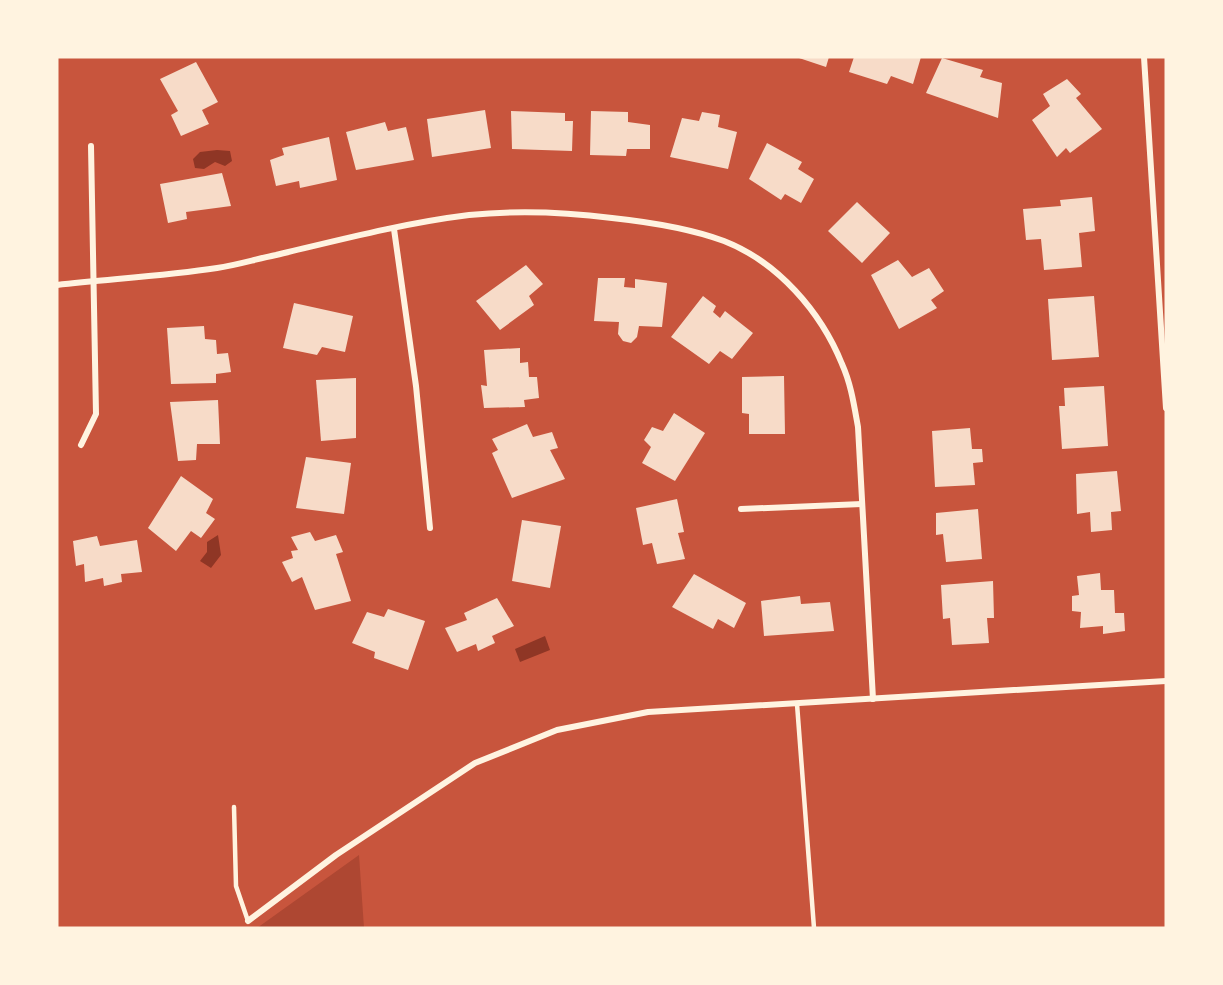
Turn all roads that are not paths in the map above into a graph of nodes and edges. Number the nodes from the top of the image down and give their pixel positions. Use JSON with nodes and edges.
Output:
{"nodes":[{"id":1,"x":1144,"y":57,"type":"edge"},
{"id":2,"x":91,"y":146,"type":"dead end"},
{"id":3,"x":394,"y":229,"type":"junction"},
{"id":4,"x":94,"y":281,"type":"junction"},
{"id":5,"x":57,"y":285,"type":"edge"},
{"id":6,"x":1166,"y":408,"type":"edge"},
{"id":7,"x":81,"y":445,"type":"dead end"},
{"id":8,"x":862,"y":504,"type":"junction"},
{"id":9,"x":741,"y":509,"type":"dead end"},
{"id":10,"x":430,"y":528,"type":"dead end"},
{"id":11,"x":1166,"y":681,"type":"edge"},
{"id":12,"x":873,"y":699,"type":"junction"},
{"id":13,"x":797,"y":704,"type":"junction"},
{"id":14,"x":234,"y":807,"type":"dead end"},
{"id":15,"x":248,"y":921,"type":"joint"},
{"id":16,"x":814,"y":928,"type":"edge"}],
"edges":[{"from":1,"to":6,"type":"street"},
{"from":2,"to":4,"type":"street"},
{"from":3,"to":4,"type":"street"},
{"from":3,"to":8,"type":"street"},
{"from":3,"to":10,"type":"street"},
{"from":4,"to":5,"type":"street"},
{"from":4,"to":7,"type":"street"},
{"from":8,"to":9,"type":"street"},
{"from":8,"to":12,"type":"street"},
{"from":11,"to":12,"type":"street"},
{"from":12,"to":13,"type":"street"},
{"from":13,"to":15,"type":"street"},
{"from":13,"to":16,"type":"lane"},
{"from":14,"to":15,"type":"lane"}]}
